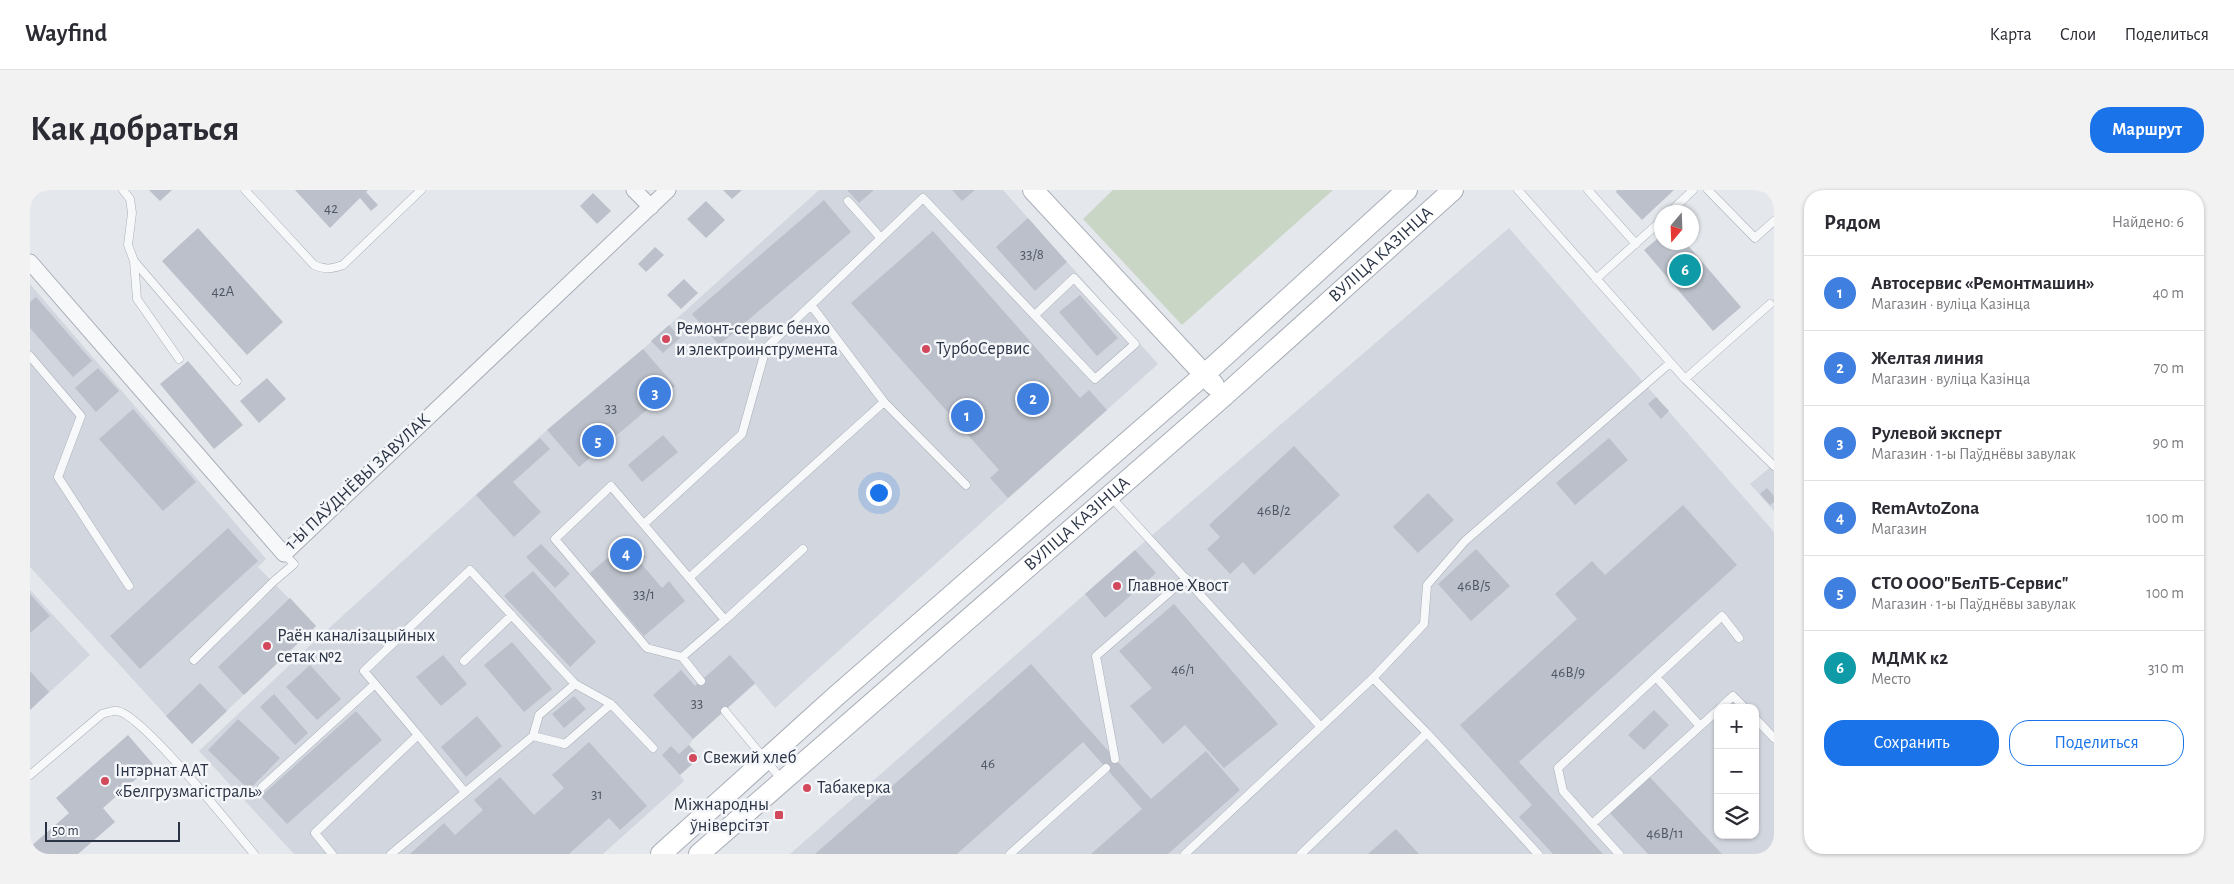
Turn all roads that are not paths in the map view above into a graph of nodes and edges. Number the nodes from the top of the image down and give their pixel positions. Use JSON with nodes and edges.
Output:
{"nodes":[{"id":1,"x":123,"y":190,"type":"edge"},
{"id":2,"x":245,"y":190,"type":"edge"},
{"id":3,"x":421,"y":190,"type":"edge"},
{"id":4,"x":634,"y":190,"type":"edge"},
{"id":5,"x":668,"y":190,"type":"edge"},
{"id":6,"x":1033,"y":190,"type":"edge"},
{"id":7,"x":1407,"y":190,"type":"edge"},
{"id":8,"x":1453,"y":190,"type":"edge"},
{"id":9,"x":1518,"y":190,"type":"edge"},
{"id":10,"x":1588,"y":190,"type":"edge"},
{"id":11,"x":1693,"y":190,"type":"edge"},
{"id":12,"x":1708,"y":190,"type":"edge"},
{"id":13,"x":848,"y":201,"type":"dead end"},
{"id":14,"x":1677,"y":205,"type":"edge"},
{"id":15,"x":650,"y":206,"type":"junction"},
{"id":16,"x":1774,"y":221,"type":"edge"},
{"id":17,"x":1654,"y":227,"type":"edge"},
{"id":18,"x":880,"y":237,"type":"junction"},
{"id":19,"x":1636,"y":244,"type":"junction"},
{"id":20,"x":134,"y":261,"type":"junction"},
{"id":21,"x":30,"y":262,"type":"edge"},
{"id":22,"x":1596,"y":279,"type":"junction"},
{"id":23,"x":1770,"y":304,"type":"dead end"},
{"id":24,"x":811,"y":305,"type":"junction"},
{"id":25,"x":1035,"y":315,"type":"junction"},
{"id":26,"x":30,"y":356,"type":"edge"},
{"id":27,"x":179,"y":359,"type":"dead end"},
{"id":28,"x":1670,"y":363,"type":"junction"},
{"id":29,"x":1205,"y":374,"type":"junction"},
{"id":30,"x":1685,"y":379,"type":"junction"},
{"id":31,"x":237,"y":381,"type":"dead end"},
{"id":32,"x":1224,"y":396,"type":"junction"},
{"id":33,"x":884,"y":402,"type":"junction"},
{"id":34,"x":1774,"y":466,"type":"edge"},
{"id":35,"x":966,"y":485,"type":"dead end"},
{"id":36,"x":1110,"y":495,"type":"junction"},
{"id":37,"x":644,"y":524,"type":"junction"},
{"id":38,"x":803,"y":549,"type":"dead end"},
{"id":39,"x":284,"y":554,"type":"junction"},
{"id":40,"x":981,"y":570,"type":"junction"},
{"id":41,"x":690,"y":577,"type":"junction"},
{"id":42,"x":1186,"y":578,"type":"junction"},
{"id":43,"x":128,"y":586,"type":"dead end"},
{"id":44,"x":999,"y":592,"type":"junction"},
{"id":45,"x":512,"y":615,"type":"junction"},
{"id":46,"x":725,"y":620,"type":"junction"},
{"id":47,"x":1740,"y":638,"type":"dead end"},
{"id":48,"x":682,"y":657,"type":"junction"},
{"id":49,"x":194,"y":660,"type":"dead end"},
{"id":50,"x":464,"y":662,"type":"dead end"},
{"id":51,"x":1656,"y":677,"type":"junction"},
{"id":52,"x":1373,"y":678,"type":"junction"},
{"id":53,"x":701,"y":681,"type":"dead end"},
{"id":54,"x":375,"y":684,"type":"junction"},
{"id":55,"x":575,"y":684,"type":"junction"},
{"id":56,"x":611,"y":704,"type":"junction"},
{"id":57,"x":1725,"y":704,"type":"edge"},
{"id":58,"x":1741,"y":704,"type":"edge"},
{"id":59,"x":725,"y":711,"type":"dead end"},
{"id":60,"x":1714,"y":713,"type":"edge"},
{"id":61,"x":1759,"y":722,"type":"edge"},
{"id":62,"x":1700,"y":726,"type":"junction"},
{"id":63,"x":1321,"y":727,"type":"junction"},
{"id":64,"x":1427,"y":733,"type":"junction"},
{"id":65,"x":418,"y":735,"type":"junction"},
{"id":66,"x":533,"y":736,"type":"junction"},
{"id":67,"x":1774,"y":738,"type":"edge"},
{"id":68,"x":654,"y":748,"type":"dead end"},
{"id":69,"x":1115,"y":759,"type":"dead end"},
{"id":70,"x":766,"y":760,"type":"junction"},
{"id":71,"x":1106,"y":768,"type":"dead end"},
{"id":72,"x":30,"y":775,"type":"edge"},
{"id":73,"x":783,"y":781,"type":"junction"},
{"id":74,"x":262,"y":787,"type":"dead end"},
{"id":75,"x":464,"y":791,"type":"junction"},
{"id":76,"x":1592,"y":824,"type":"junction"},
{"id":77,"x":254,"y":854,"type":"edge"},
{"id":78,"x":332,"y":854,"type":"edge"},
{"id":79,"x":391,"y":854,"type":"edge"},
{"id":80,"x":661,"y":854,"type":"edge"},
{"id":81,"x":699,"y":854,"type":"edge"},
{"id":82,"x":1010,"y":854,"type":"edge"},
{"id":83,"x":1185,"y":854,"type":"edge"},
{"id":84,"x":1301,"y":854,"type":"edge"},
{"id":85,"x":1538,"y":854,"type":"edge"},
{"id":86,"x":1619,"y":854,"type":"edge"}],
"edges":[{"from":1,"to":20,"type":"lane"},
{"from":2,"to":3,"type":"lane"},
{"from":4,"to":15,"type":"street"},
{"from":5,"to":15,"type":"street","name":"1-Ы ПАЎДНЁВЫ ЗАВУЛАК"},
{"from":6,"to":29,"type":"main road"},
{"from":7,"to":29,"type":"main road","name":"ВУЛІЦА КАЗІНЦА"},
{"from":8,"to":32,"type":"main road","name":"ВУЛІЦА КАЗІНЦА"},
{"from":9,"to":22,"type":"lane"},
{"from":10,"to":19,"type":"lane"},
{"from":11,"to":14,"type":"lane"},
{"from":12,"to":16,"type":"lane"},
{"from":13,"to":18,"type":"lane"},
{"from":15,"to":39,"type":"street","name":"1-Ы ПАЎДНЁВЫ ЗАВУЛАК"},
{"from":17,"to":19,"type":"lane"},
{"from":18,"to":24,"type":"lane"},
{"from":18,"to":25,"type":"lane"},
{"from":19,"to":22,"type":"lane"},
{"from":20,"to":27,"type":"lane"},
{"from":20,"to":31,"type":"lane"},
{"from":21,"to":39,"type":"street","name":"1-Ы ПАЎДНЁВЫ ЗАВУЛАК"},
{"from":22,"to":28,"type":"lane"},
{"from":23,"to":30,"type":"lane"},
{"from":24,"to":33,"type":"lane"},
{"from":24,"to":37,"type":"lane"},
{"from":25,"to":25,"type":"lane"},
{"from":26,"to":43,"type":"lane"},
{"from":28,"to":30,"type":"lane"},
{"from":28,"to":52,"type":"lane"},
{"from":29,"to":32,"type":"main road"},
{"from":29,"to":40,"type":"main road","name":"ВУЛІЦА КАЗІНЦА"},
{"from":30,"to":34,"type":"lane"},
{"from":32,"to":36,"type":"main road","name":"ВУЛІЦА КАЗІНЦА"},
{"from":33,"to":35,"type":"lane"},
{"from":33,"to":41,"type":"lane"},
{"from":36,"to":42,"type":"lane"},
{"from":36,"to":44,"type":"main road","name":"ВУЛІЦА КАЗІНЦА"},
{"from":37,"to":41,"type":"lane"},
{"from":37,"to":48,"type":"lane"},
{"from":38,"to":46,"type":"lane"},
{"from":39,"to":49,"type":"lane"},
{"from":40,"to":44,"type":"main road"},
{"from":40,"to":70,"type":"main road","name":"ВУЛІЦА КАЗІНЦА"},
{"from":41,"to":46,"type":"lane"},
{"from":42,"to":63,"type":"lane"},
{"from":42,"to":69,"type":"lane"},
{"from":44,"to":73,"type":"main road","name":"ВУЛІЦА КАЗІНЦА"},
{"from":45,"to":50,"type":"lane"},
{"from":45,"to":54,"type":"lane"},
{"from":45,"to":55,"type":"lane"},
{"from":46,"to":48,"type":"lane"},
{"from":47,"to":51,"type":"lane"},
{"from":48,"to":53,"type":"lane"},
{"from":51,"to":62,"type":"lane"},
{"from":51,"to":76,"type":"lane"},
{"from":52,"to":63,"type":"lane"},
{"from":52,"to":64,"type":"lane"},
{"from":54,"to":65,"type":"lane"},
{"from":54,"to":74,"type":"lane"},
{"from":55,"to":56,"type":"lane"},
{"from":55,"to":66,"type":"lane"},
{"from":56,"to":66,"type":"lane"},
{"from":56,"to":68,"type":"lane"},
{"from":57,"to":58,"type":"lane"},
{"from":59,"to":70,"type":"lane"},
{"from":60,"to":62,"type":"lane"},
{"from":61,"to":67,"type":"lane"},
{"from":62,"to":76,"type":"lane"},
{"from":63,"to":83,"type":"lane"},
{"from":64,"to":84,"type":"lane"},
{"from":64,"to":85,"type":"lane"},
{"from":65,"to":75,"type":"lane"},
{"from":65,"to":78,"type":"lane"},
{"from":66,"to":75,"type":"lane"},
{"from":70,"to":73,"type":"lane"},
{"from":70,"to":80,"type":"main road","name":"ВУЛІЦА КАЗІНЦА"},
{"from":71,"to":82,"type":"lane"},
{"from":72,"to":77,"type":"lane"},
{"from":73,"to":81,"type":"main road","name":"ВУЛІЦА КАЗІНЦА"},
{"from":75,"to":79,"type":"lane"},
{"from":76,"to":86,"type":"lane"}]}
